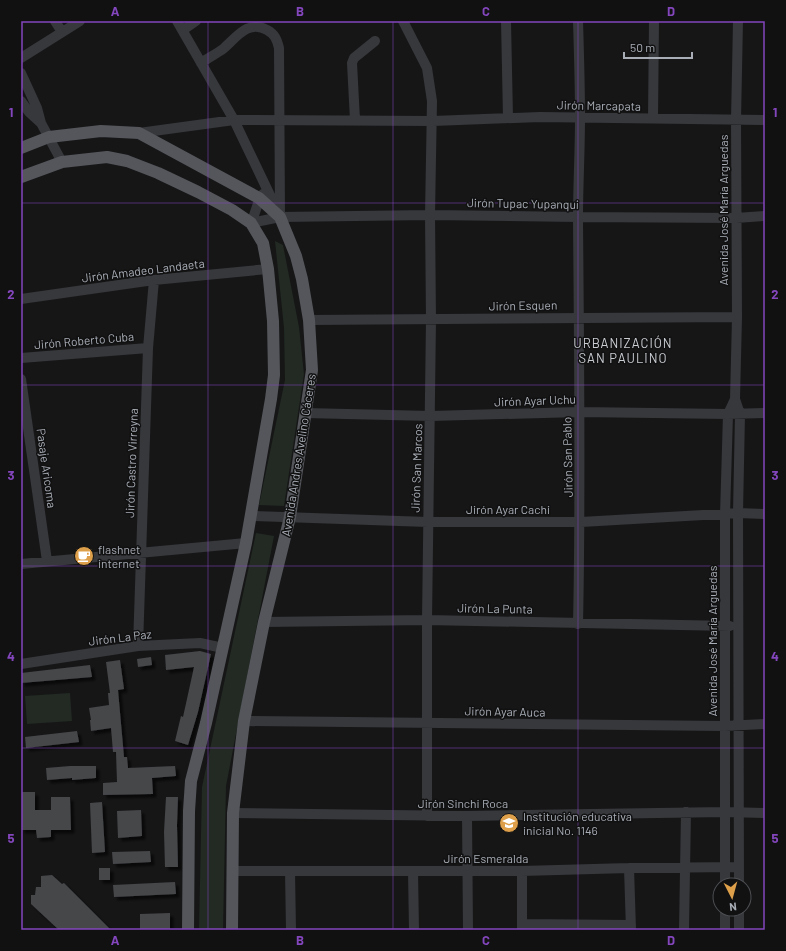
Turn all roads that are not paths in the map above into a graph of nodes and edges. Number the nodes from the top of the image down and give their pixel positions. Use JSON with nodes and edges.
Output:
{"nodes":[{"id":1,"x":55,"y":21,"type":"edge"},
{"id":2,"x":80,"y":21,"type":"edge"},
{"id":3,"x":177,"y":21,"type":"edge"},
{"id":4,"x":196,"y":21,"type":"edge"},
{"id":5,"x":403,"y":21,"type":"edge"},
{"id":6,"x":506,"y":21,"type":"edge"},
{"id":7,"x":578,"y":21,"type":"edge"},
{"id":8,"x":654,"y":21,"type":"edge"},
{"id":9,"x":738,"y":21,"type":"edge"},
{"id":10,"x":183,"y":30,"type":"junction"},
{"id":11,"x":62,"y":32,"type":"junction"},
{"id":12,"x":375,"y":41,"type":"dead end"},
{"id":13,"x":21,"y":58,"type":"edge"},
{"id":14,"x":202,"y":63,"type":"junction"},
{"id":15,"x":21,"y":73,"type":"edge"},
{"id":16,"x":21,"y":100,"type":"edge"},
{"id":17,"x":580,"y":117,"type":"junction"},
{"id":18,"x":508,"y":118,"type":"junction"},
{"id":19,"x":653,"y":118,"type":"junction"},
{"id":20,"x":234,"y":120,"type":"junction"},
{"id":21,"x":280,"y":120,"type":"junction"},
{"id":22,"x":355,"y":120,"type":"junction"},
{"id":23,"x":736,"y":120,"type":"junction"},
{"id":24,"x":765,"y":120,"type":"edge"},
{"id":25,"x":433,"y":121,"type":"junction"},
{"id":26,"x":41,"y":123,"type":"junction"},
{"id":27,"x":139,"y":133,"type":"junction"},
{"id":28,"x":49,"y":137,"type":"junction"},
{"id":29,"x":21,"y":148,"type":"edge"},
{"id":30,"x":62,"y":162,"type":"junction"},
{"id":31,"x":21,"y":177,"type":"edge"},
{"id":32,"x":263,"y":194,"type":"junction"},
{"id":33,"x":430,"y":215,"type":"junction"},
{"id":34,"x":765,"y":216,"type":"edge"},
{"id":35,"x":280,"y":217,"type":"junction"},
{"id":36,"x":578,"y":217,"type":"junction"},
{"id":37,"x":736,"y":218,"type":"junction"},
{"id":38,"x":252,"y":223,"type":"junction"},
{"id":39,"x":268,"y":269,"type":"junction"},
{"id":40,"x":154,"y":280,"type":"junction"},
{"id":41,"x":21,"y":299,"type":"edge"},
{"id":42,"x":737,"y":317,"type":"junction"},
{"id":43,"x":580,"y":318,"type":"junction"},
{"id":44,"x":309,"y":320,"type":"junction"},
{"id":45,"x":431,"y":320,"type":"junction"},
{"id":46,"x":148,"y":348,"type":"junction"},
{"id":47,"x":21,"y":358,"type":"edge"},
{"id":48,"x":21,"y":379,"type":"edge"},
{"id":49,"x":735,"y":399,"type":"junction"},
{"id":50,"x":579,"y":412,"type":"junction"},
{"id":51,"x":305,"y":413,"type":"junction"},
{"id":52,"x":765,"y":413,"type":"edge"},
{"id":53,"x":728,"y":414,"type":"junction"},
{"id":54,"x":740,"y":414,"type":"junction"},
{"id":55,"x":431,"y":416,"type":"junction"},
{"id":56,"x":738,"y":514,"type":"junction"},
{"id":57,"x":765,"y":514,"type":"edge"},
{"id":58,"x":725,"y":515,"type":"junction"},
{"id":59,"x":251,"y":516,"type":"junction"},
{"id":60,"x":290,"y":517,"type":"junction"},
{"id":61,"x":428,"y":522,"type":"junction"},
{"id":62,"x":581,"y":522,"type":"junction"},
{"id":63,"x":246,"y":543,"type":"junction"},
{"id":64,"x":141,"y":554,"type":"junction"},
{"id":65,"x":47,"y":561,"type":"junction"},
{"id":66,"x":21,"y":564,"type":"edge"},
{"id":67,"x":427,"y":620,"type":"junction"},
{"id":68,"x":264,"y":622,"type":"junction"},
{"id":69,"x":578,"y":624,"type":"junction"},
{"id":70,"x":725,"y":626,"type":"junction"},
{"id":71,"x":738,"y":626,"type":"junction"},
{"id":72,"x":138,"y":646,"type":"junction"},
{"id":73,"x":223,"y":648,"type":"junction"},
{"id":74,"x":21,"y":664,"type":"edge"},
{"id":75,"x":244,"y":721,"type":"junction"},
{"id":76,"x":426,"y":723,"type":"junction"},
{"id":77,"x":765,"y":724,"type":"edge"},
{"id":78,"x":738,"y":725,"type":"junction"},
{"id":79,"x":725,"y":726,"type":"junction"},
{"id":80,"x":233,"y":812,"type":"junction"},
{"id":81,"x":686,"y":812,"type":"junction"},
{"id":82,"x":724,"y":812,"type":"junction"},
{"id":83,"x":739,"y":812,"type":"junction"},
{"id":84,"x":765,"y":813,"type":"edge"},
{"id":85,"x":427,"y":816,"type":"junction"},
{"id":86,"x":467,"y":816,"type":"junction"},
{"id":87,"x":685,"y":867,"type":"junction"},
{"id":88,"x":724,"y":867,"type":"junction"},
{"id":89,"x":629,"y":868,"type":"junction"},
{"id":90,"x":739,"y":868,"type":"junction"},
{"id":91,"x":233,"y":871,"type":"junction"},
{"id":92,"x":290,"y":871,"type":"junction"},
{"id":93,"x":414,"y":871,"type":"junction"},
{"id":94,"x":468,"y":871,"type":"junction"},
{"id":95,"x":522,"y":871,"type":"junction"},
{"id":96,"x":724,"y":877,"type":"edge"},
{"id":97,"x":739,"y":877,"type":"edge"},
{"id":98,"x":724,"y":917,"type":"edge"},
{"id":99,"x":739,"y":917,"type":"edge"},
{"id":100,"x":522,"y":927,"type":"edge"},
{"id":101,"x":631,"y":928,"type":"edge"},
{"id":102,"x":188,"y":930,"type":"edge"},
{"id":103,"x":232,"y":930,"type":"edge"},
{"id":104,"x":291,"y":930,"type":"edge"},
{"id":105,"x":414,"y":930,"type":"edge"},
{"id":106,"x":468,"y":930,"type":"edge"},
{"id":107,"x":684,"y":930,"type":"edge"},
{"id":108,"x":724,"y":930,"type":"edge"},
{"id":109,"x":739,"y":930,"type":"edge"}],
"edges":[{"from":1,"to":11,"type":"street"},
{"from":2,"to":11,"type":"street"},
{"from":3,"to":10,"type":"street"},
{"from":4,"to":10,"type":"street"},
{"from":5,"to":25,"type":"street","name":"Jirón San Marcos"},
{"from":6,"to":18,"type":"street"},
{"from":7,"to":17,"type":"street","name":"Jirón San Pablo"},
{"from":8,"to":19,"type":"street"},
{"from":9,"to":23,"type":"street","name":"Avenida José María Arguedas"},
{"from":10,"to":14,"type":"street"},
{"from":11,"to":13,"type":"street"},
{"from":12,"to":22,"type":"street"},
{"from":14,"to":20,"type":"street"},
{"from":14,"to":21,"type":"street"},
{"from":15,"to":26,"type":"street"},
{"from":16,"to":26,"type":"street"},
{"from":17,"to":18,"type":"street","name":"Jirón Marcapata"},
{"from":17,"to":19,"type":"street","name":"Jirón Marcapata"},
{"from":17,"to":36,"type":"street","name":"Jirón San Pablo"},
{"from":18,"to":25,"type":"street","name":"Jirón Marcapata"},
{"from":19,"to":23,"type":"street","name":"Jirón Marcapata"},
{"from":20,"to":21,"type":"street","name":"Jirón Marcapata"},
{"from":20,"to":27,"type":"street","name":"Jirón Marcapata"},
{"from":20,"to":32,"type":"street"},
{"from":21,"to":22,"type":"street","name":"Jirón Marcapata"},
{"from":21,"to":35,"type":"street"},
{"from":22,"to":25,"type":"street","name":"Jirón Marcapata"},
{"from":23,"to":24,"type":"street","name":"Jirón Marcapata"},
{"from":23,"to":37,"type":"street","name":"Avenida José María Arguedas"},
{"from":25,"to":33,"type":"street","name":"Jirón San Marcos"},
{"from":26,"to":28,"type":"street"},
{"from":27,"to":28,"type":"main road","name":"Avenida Andres Avelino Cáceres"},
{"from":27,"to":32,"type":"main road","name":"Avenida Andres Avelino Cáceres"},
{"from":28,"to":29,"type":"main road","name":"Avenida Andres Avelino Cáceres"},
{"from":28,"to":30,"type":"street"},
{"from":30,"to":31,"type":"main road"},
{"from":30,"to":38,"type":"main road"},
{"from":32,"to":35,"type":"main road","name":"Avenida Andres Avelino Cáceres"},
{"from":32,"to":38,"type":"street"},
{"from":33,"to":35,"type":"street","name":"Jirón Tupac Yupanqui"},
{"from":33,"to":36,"type":"street","name":"Jirón Tupac Yupanqui"},
{"from":33,"to":45,"type":"street","name":"Jirón San Marcos"},
{"from":34,"to":37,"type":"street","name":"Jirón Tupac Yupanqui"},
{"from":35,"to":38,"type":"street","name":"Jirón Tupac Yupanqui"},
{"from":35,"to":44,"type":"main road","name":"Avenida Andres Avelino Cáceres"},
{"from":36,"to":37,"type":"street","name":"Jirón Tupac Yupanqui"},
{"from":36,"to":43,"type":"street","name":"Jirón San Pablo"},
{"from":37,"to":42,"type":"street","name":"Avenida José María Arguedas"},
{"from":38,"to":39,"type":"main road"},
{"from":39,"to":40,"type":"street","name":"Jirón Amadeo Landaeta"},
{"from":39,"to":59,"type":"main road"},
{"from":40,"to":41,"type":"street","name":"Jirón Amadeo Landaeta"},
{"from":40,"to":46,"type":"street","name":"Jirón Castro Virreyna"},
{"from":42,"to":43,"type":"street","name":"Jirón Esquen"},
{"from":42,"to":49,"type":"street","name":"Avenida José María Arguedas"},
{"from":43,"to":45,"type":"street","name":"Jirón Esquen"},
{"from":43,"to":50,"type":"street","name":"Jirón San Pablo"},
{"from":44,"to":45,"type":"street","name":"Jirón Esquen"},
{"from":44,"to":51,"type":"main road","name":"Avenida Andres Avelino Cáceres"},
{"from":45,"to":55,"type":"street","name":"Jirón San Marcos"},
{"from":46,"to":47,"type":"street","name":"Jirón Roberto Cuba"},
{"from":46,"to":64,"type":"street","name":"Jirón Castro Virreyna"},
{"from":48,"to":65,"type":"street","name":"Pasaje Aricoma"},
{"from":49,"to":53,"type":"street","name":"Avenida José María Arguedas"},
{"from":49,"to":54,"type":"street","name":"Avenida José María Arguedas"},
{"from":50,"to":53,"type":"street","name":"Jirón Ayar Uchu"},
{"from":50,"to":55,"type":"street","name":"Jirón Ayar Uchu"},
{"from":50,"to":62,"type":"street","name":"Jirón San Pablo"},
{"from":51,"to":55,"type":"street","name":"Jirón Ayar Uchu"},
{"from":51,"to":60,"type":"main road","name":"Avenida Andres Avelino Cáceres"},
{"from":52,"to":54,"type":"street","name":"Jirón Ayar Uchu"},
{"from":53,"to":54,"type":"street","name":"Jirón Ayar Uchu"},
{"from":53,"to":58,"type":"street","name":"Avenida José María Arguedas"},
{"from":54,"to":56,"type":"street","name":"Avenida José María Arguedas"},
{"from":55,"to":61,"type":"street","name":"Jirón San Marcos"},
{"from":56,"to":57,"type":"street","name":"Jirón Ayar Cachi"},
{"from":56,"to":58,"type":"street","name":"Jirón Ayar Cachi"},
{"from":56,"to":71,"type":"street","name":"Avenida José María Arguedas"},
{"from":58,"to":62,"type":"street","name":"Jirón Ayar Cachi"},
{"from":58,"to":70,"type":"street","name":"Avenida José María Arguedas"},
{"from":59,"to":60,"type":"street","name":"Jirón Ayar Cachi"},
{"from":59,"to":63,"type":"main road"},
{"from":60,"to":61,"type":"street","name":"Jirón Ayar Cachi"},
{"from":60,"to":68,"type":"main road","name":"Avenida Andres Avelino Cáceres"},
{"from":61,"to":62,"type":"street","name":"Jirón Ayar Cachi"},
{"from":61,"to":67,"type":"street","name":"Jirón San Marcos"},
{"from":62,"to":69,"type":"street","name":"Jirón San Pablo"},
{"from":63,"to":64,"type":"street"},
{"from":63,"to":73,"type":"main road"},
{"from":64,"to":65,"type":"street"},
{"from":64,"to":72,"type":"street","name":"Jirón Castro Virreyna"},
{"from":65,"to":66,"type":"street"},
{"from":67,"to":68,"type":"street","name":"Jirón La Punta"},
{"from":67,"to":69,"type":"street","name":"Jirón La Punta"},
{"from":67,"to":76,"type":"street","name":"Jirón San Marcos"},
{"from":68,"to":75,"type":"main road","name":"Avenida Andres Avelino Cáceres"},
{"from":69,"to":70,"type":"street","name":"Jirón La Punta"},
{"from":70,"to":71,"type":"street","name":"Jirón La Punta"},
{"from":70,"to":79,"type":"street","name":"Avenida José María Arguedas"},
{"from":71,"to":78,"type":"street","name":"Avenida José María Arguedas"},
{"from":72,"to":73,"type":"street","name":"Jirón La Paz"},
{"from":72,"to":74,"type":"street","name":"Jirón La Paz"},
{"from":73,"to":102,"type":"main road"},
{"from":75,"to":76,"type":"street","name":"Jirón Ayar Auca"},
{"from":75,"to":80,"type":"main road","name":"Avenida Andres Avelino Cáceres"},
{"from":76,"to":79,"type":"street","name":"Jirón Ayar Auca"},
{"from":76,"to":85,"type":"street","name":"Jirón San Marcos"},
{"from":77,"to":78,"type":"street","name":"Jirón Ayar Auca"},
{"from":78,"to":79,"type":"street","name":"Jirón Ayar Auca"},
{"from":78,"to":83,"type":"street","name":"Avenida José María Arguedas"},
{"from":79,"to":82,"type":"street","name":"Avenida José María Arguedas"},
{"from":80,"to":85,"type":"street","name":"Jirón Sinchi Roca"},
{"from":80,"to":91,"type":"main road","name":"Avenida Andres Avelino Cáceres"},
{"from":81,"to":82,"type":"street","name":"Jirón Sinchi Roca"},
{"from":81,"to":86,"type":"street","name":"Jirón Sinchi Roca"},
{"from":81,"to":87,"type":"street"},
{"from":82,"to":83,"type":"street","name":"Jirón Sinchi Roca"},
{"from":82,"to":88,"type":"street","name":"Avenida José María Arguedas"},
{"from":83,"to":84,"type":"street","name":"Jirón Sinchi Roca"},
{"from":83,"to":90,"type":"street","name":"Avenida José María Arguedas"},
{"from":85,"to":86,"type":"street","name":"Jirón Sinchi Roca"},
{"from":86,"to":94,"type":"street"},
{"from":87,"to":88,"type":"street","name":"Jirón Esmeralda"},
{"from":87,"to":89,"type":"street","name":"Jirón Esmeralda"},
{"from":87,"to":107,"type":"street"},
{"from":88,"to":90,"type":"street","name":"Jirón Esmeralda"},
{"from":88,"to":96,"type":"street","name":"Avenida José María Arguedas"},
{"from":89,"to":95,"type":"street","name":"Jirón Esmeralda"},
{"from":89,"to":101,"type":"street"},
{"from":90,"to":97,"type":"street","name":"Avenida José María Arguedas"},
{"from":91,"to":92,"type":"street","name":"Jirón Esmeralda"},
{"from":91,"to":103,"type":"main road","name":"Avenida Andres Avelino Cáceres"},
{"from":92,"to":93,"type":"street","name":"Jirón Esmeralda"},
{"from":92,"to":104,"type":"street"},
{"from":93,"to":94,"type":"street","name":"Jirón Esmeralda"},
{"from":93,"to":105,"type":"street"},
{"from":94,"to":95,"type":"street","name":"Jirón Esmeralda"},
{"from":94,"to":106,"type":"street"},
{"from":95,"to":100,"type":"street"},
{"from":98,"to":108,"type":"street"},
{"from":99,"to":109,"type":"street"},
{"from":100,"to":101,"type":"street"}]}
